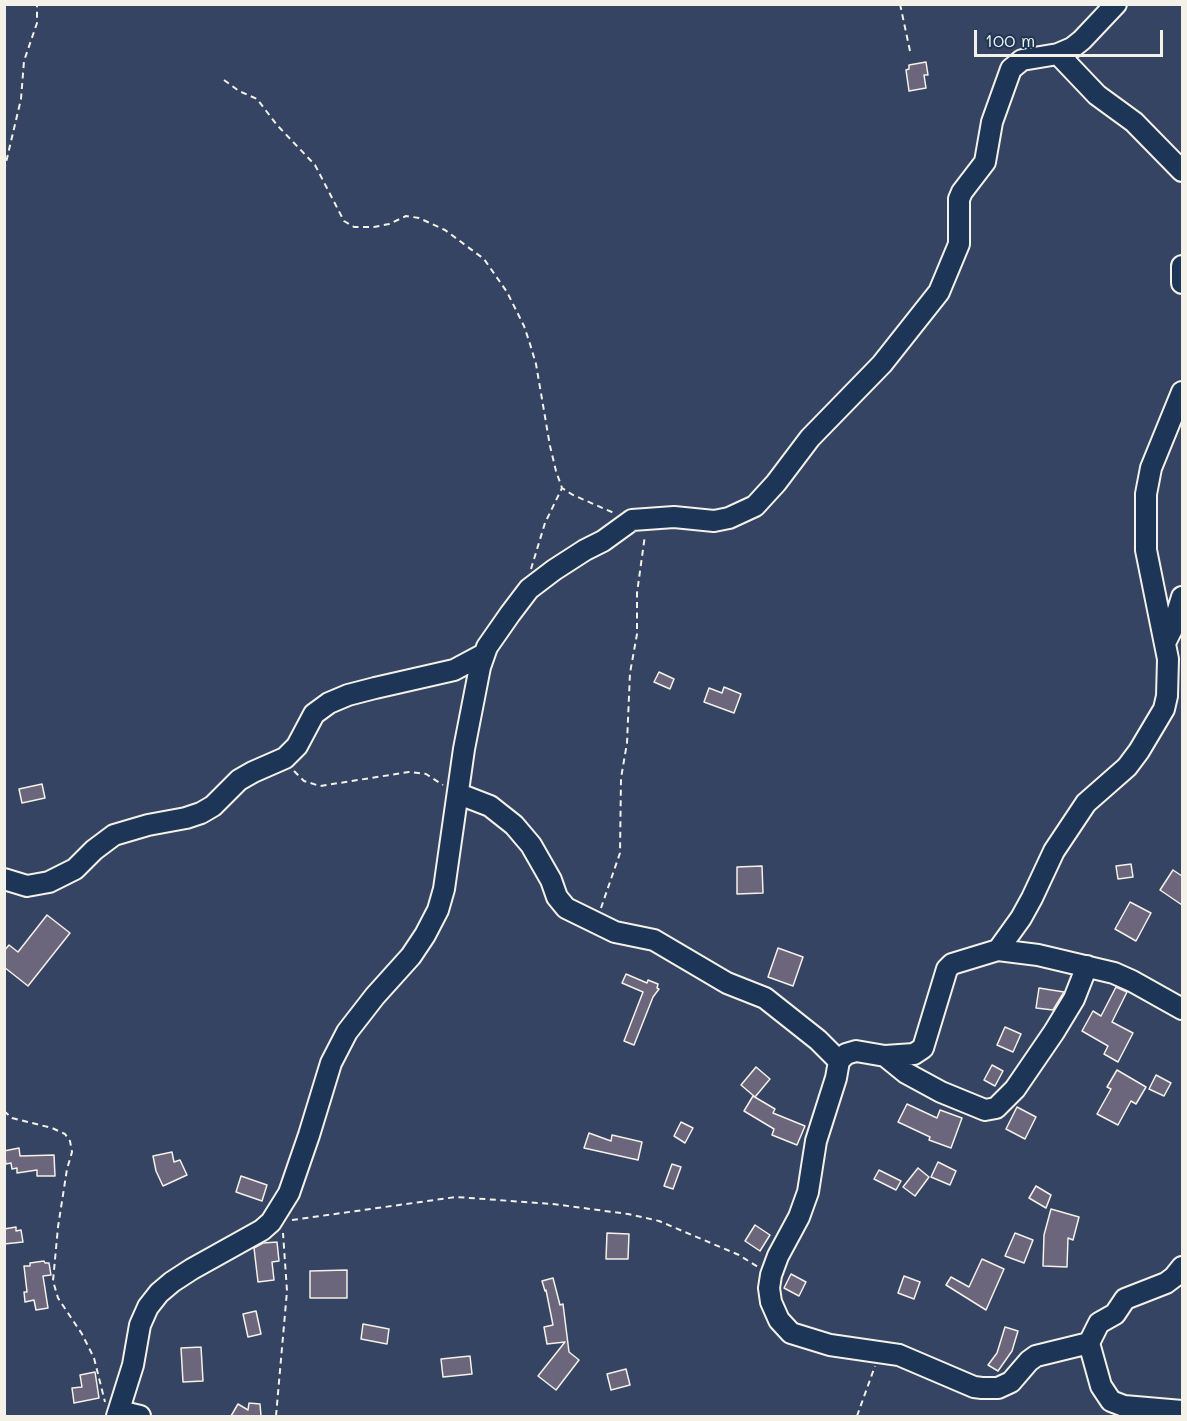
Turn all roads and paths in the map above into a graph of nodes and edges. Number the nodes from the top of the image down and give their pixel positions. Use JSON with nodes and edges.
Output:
{"nodes":[{"id":1,"x":38,"y":4,"type":"edge"},
{"id":2,"x":900,"y":4,"type":"edge"},
{"id":3,"x":1116,"y":4,"type":"edge"},
{"id":4,"x":910,"y":51,"type":"dead end"},
{"id":5,"x":1058,"y":54,"type":"junction"},
{"id":6,"x":224,"y":80,"type":"dead end"},
{"id":7,"x":4,"y":171,"type":"edge"},
{"id":8,"x":1182,"y":171,"type":"edge"},
{"id":9,"x":1182,"y":266,"type":"edge"},
{"id":10,"x":1182,"y":283,"type":"edge"},
{"id":11,"x":1182,"y":392,"type":"edge"},
{"id":12,"x":562,"y":488,"type":"junction"},
{"id":13,"x":632,"y":520,"type":"junction"},
{"id":14,"x":529,"y":589,"type":"junction"},
{"id":15,"x":1182,"y":597,"type":"edge"},
{"id":16,"x":1166,"y":641,"type":"junction"},
{"id":17,"x":484,"y":654,"type":"junction"},
{"id":18,"x":285,"y":759,"type":"junction"},
{"id":19,"x":459,"y":793,"type":"junction"},
{"id":20,"x":4,"y":879,"type":"edge"},
{"id":21,"x":597,"y":925,"type":"junction"},
{"id":22,"x":998,"y":950,"type":"junction"},
{"id":23,"x":1087,"y":966,"type":"junction"},
{"id":24,"x":1182,"y":1009,"type":"edge"},
{"id":25,"x":885,"y":1056,"type":"junction"},
{"id":26,"x":839,"y":1061,"type":"junction"},
{"id":27,"x":4,"y":1111,"type":"edge"},
{"id":28,"x":288,"y":1221,"type":"dead end"},
{"id":29,"x":283,"y":1227,"type":"dead end"},
{"id":30,"x":1182,"y":1267,"type":"edge"},
{"id":31,"x":771,"y":1275,"type":"junction"},
{"id":32,"x":1089,"y":1343,"type":"junction"},
{"id":33,"x":880,"y":1352,"type":"junction"},
{"id":34,"x":1182,"y":1411,"type":"edge"},
{"id":35,"x":114,"y":1412,"type":"edge"},
{"id":36,"x":140,"y":1416,"type":"edge"},
{"id":37,"x":276,"y":1416,"type":"edge"},
{"id":38,"x":857,"y":1416,"type":"edge"}],
"edges":[{"from":1,"to":7,"type":"path"},
{"from":2,"to":4,"type":"path"},
{"from":3,"to":5,"type":"street"},
{"from":5,"to":8,"type":"street"},
{"from":5,"to":13,"type":"street"},
{"from":6,"to":12,"type":"path"},
{"from":9,"to":10,"type":"street"},
{"from":11,"to":16,"type":"street"},
{"from":12,"to":13,"type":"path"},
{"from":12,"to":14,"type":"path"},
{"from":13,"to":14,"type":"street"},
{"from":13,"to":21,"type":"path"},
{"from":14,"to":17,"type":"street"},
{"from":15,"to":16,"type":"street"},
{"from":16,"to":22,"type":"street"},
{"from":17,"to":18,"type":"street"},
{"from":17,"to":19,"type":"street"},
{"from":18,"to":19,"type":"path"},
{"from":18,"to":20,"type":"street"},
{"from":19,"to":21,"type":"street"},
{"from":19,"to":35,"type":"street"},
{"from":21,"to":26,"type":"street"},
{"from":22,"to":23,"type":"street"},
{"from":22,"to":25,"type":"street"},
{"from":23,"to":24,"type":"street"},
{"from":23,"to":25,"type":"street"},
{"from":25,"to":26,"type":"street"},
{"from":26,"to":31,"type":"street"},
{"from":27,"to":35,"type":"path"},
{"from":28,"to":31,"type":"path"},
{"from":29,"to":37,"type":"path"},
{"from":30,"to":32,"type":"street"},
{"from":31,"to":33,"type":"street"},
{"from":32,"to":33,"type":"street"},
{"from":32,"to":34,"type":"street"},
{"from":33,"to":38,"type":"path"},
{"from":35,"to":36,"type":"street"}]}
